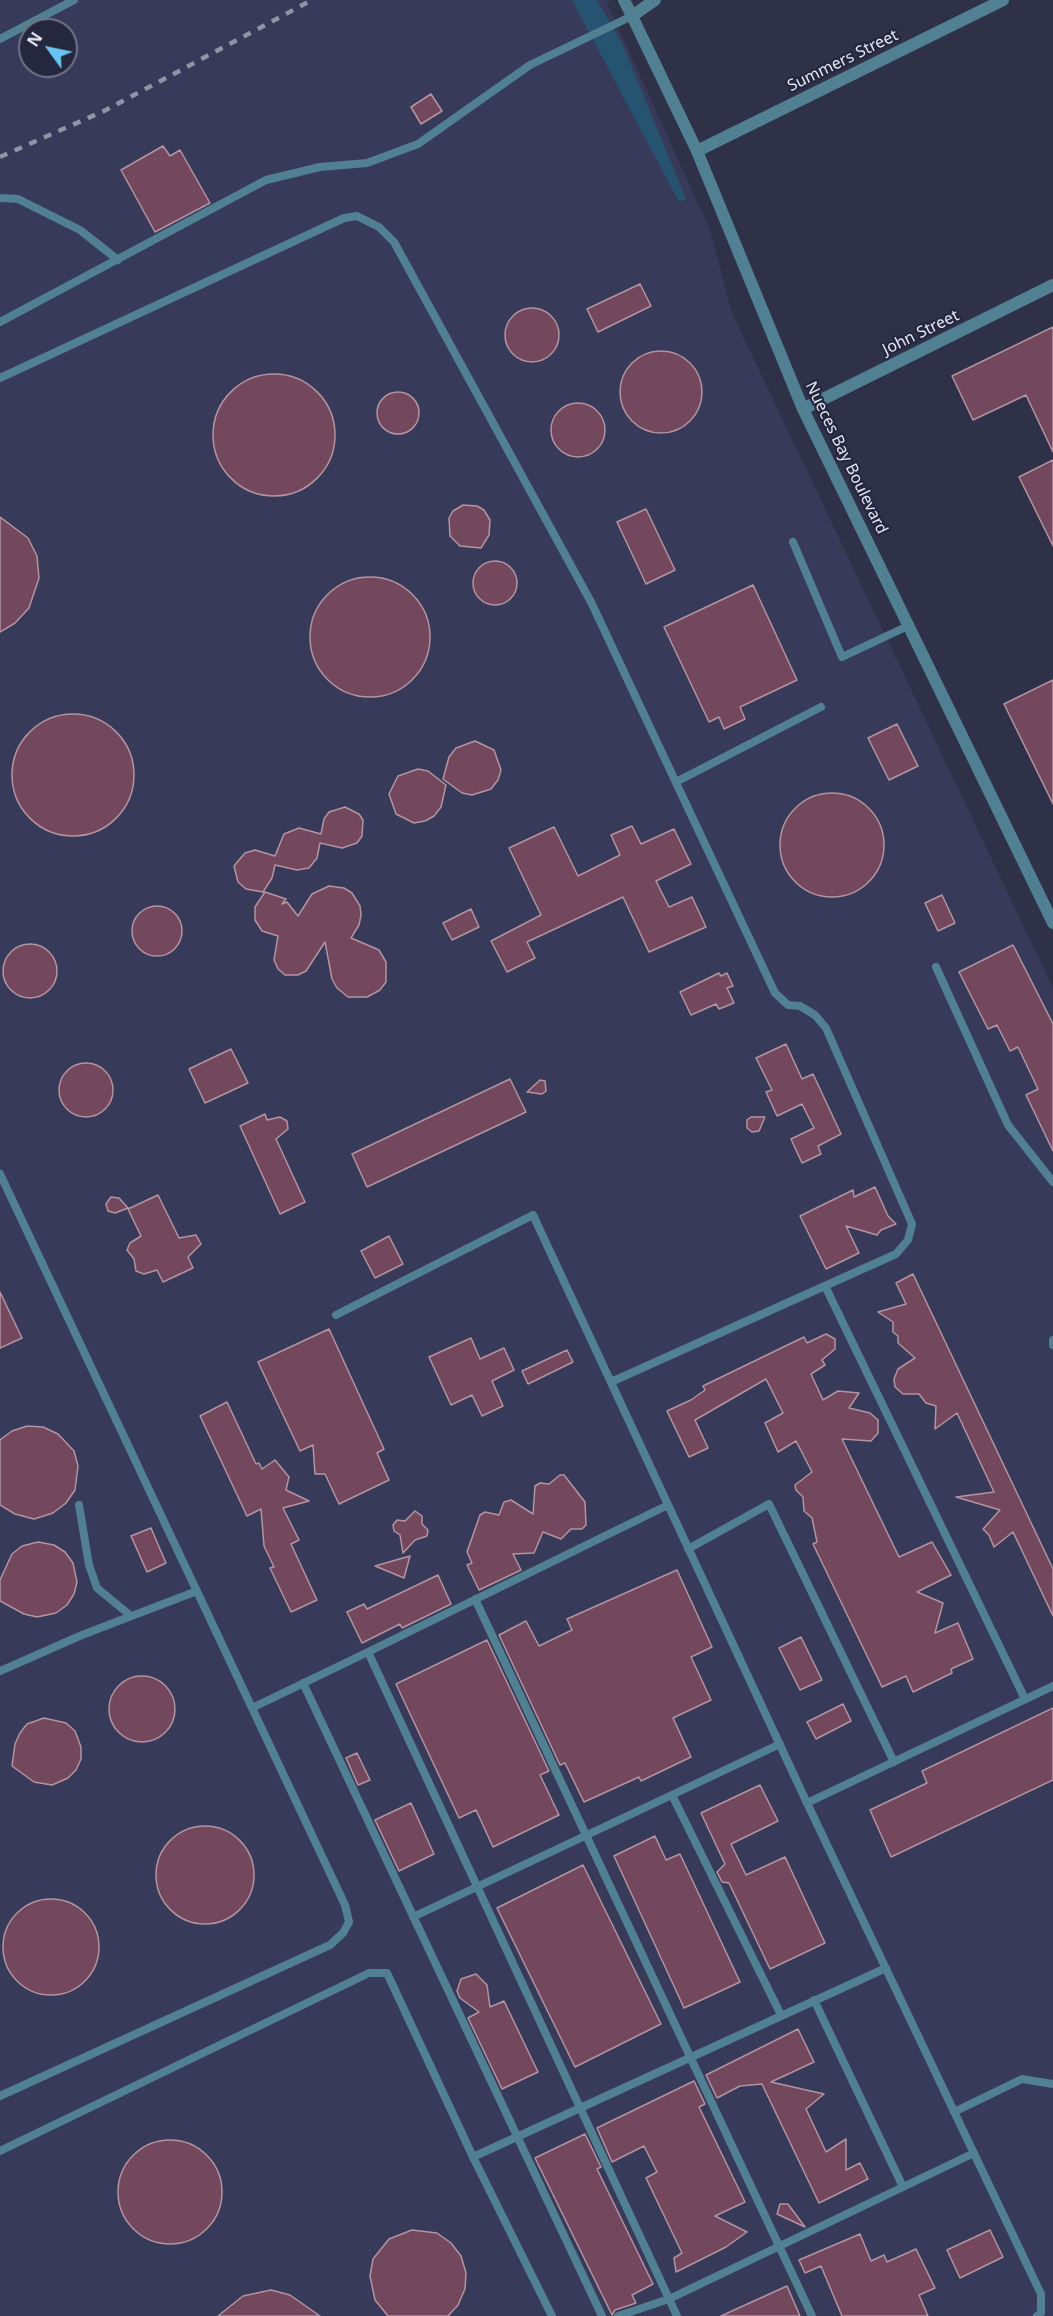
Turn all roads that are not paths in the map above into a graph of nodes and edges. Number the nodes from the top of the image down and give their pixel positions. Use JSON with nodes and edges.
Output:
{"nodes":[{"id":1,"x":74,"y":0,"type":"edge"},
{"id":2,"x":624,"y":0,"type":"edge"},
{"id":3,"x":655,"y":0,"type":"edge"},
{"id":4,"x":1003,"y":0,"type":"edge"},
{"id":5,"x":632,"y":16,"type":"junction"},
{"id":6,"x":0,"y":39,"type":"edge"},
{"id":7,"x":697,"y":151,"type":"junction"},
{"id":8,"x":0,"y":198,"type":"edge"},
{"id":9,"x":118,"y":260,"type":"junction"},
{"id":10,"x":1053,"y":285,"type":"edge"},
{"id":11,"x":0,"y":322,"type":"edge"},
{"id":12,"x":0,"y":378,"type":"edge"},
{"id":13,"x":803,"y":409,"type":"junction"},
{"id":14,"x":793,"y":542,"type":"dead end"},
{"id":15,"x":910,"y":625,"type":"junction"},
{"id":16,"x":821,"y":707,"type":"dead end"},
{"id":17,"x":676,"y":782,"type":"junction"},
{"id":18,"x":1050,"y":908,"type":"edge"},
{"id":19,"x":1053,"y":923,"type":"edge"},
{"id":20,"x":936,"y":967,"type":"dead end"},
{"id":21,"x":0,"y":1174,"type":"edge"},
{"id":22,"x":1053,"y":1182,"type":"edge"},
{"id":23,"x":825,"y":1286,"type":"junction"},
{"id":24,"x":336,"y":1315,"type":"dead end"},
{"id":25,"x":1053,"y":1340,"type":"edge"},
{"id":26,"x":1053,"y":1345,"type":"edge"},
{"id":27,"x":611,"y":1382,"type":"junction"},
{"id":28,"x":79,"y":1505,"type":"dead end"},
{"id":29,"x":668,"y":1505,"type":"junction"},
{"id":30,"x":688,"y":1549,"type":"junction"},
{"id":31,"x":197,"y":1591,"type":"junction"},
{"id":32,"x":475,"y":1599,"type":"junction"},
{"id":33,"x":131,"y":1616,"type":"junction"},
{"id":34,"x":368,"y":1652,"type":"junction"},
{"id":35,"x":0,"y":1671,"type":"edge"},
{"id":36,"x":303,"y":1683,"type":"junction"},
{"id":37,"x":1053,"y":1686,"type":"edge"},
{"id":38,"x":1026,"y":1699,"type":"junction"},
{"id":39,"x":252,"y":1708,"type":"junction"},
{"id":40,"x":780,"y":1744,"type":"junction"},
{"id":41,"x":894,"y":1762,"type":"junction"},
{"id":42,"x":672,"y":1795,"type":"junction"},
{"id":43,"x":807,"y":1803,"type":"junction"},
{"id":44,"x":586,"y":1836,"type":"junction"},
{"id":45,"x":477,"y":1887,"type":"junction"},
{"id":46,"x":413,"y":1917,"type":"junction"},
{"id":47,"x":886,"y":1968,"type":"junction"},
{"id":48,"x":814,"y":2000,"type":"junction"},
{"id":49,"x":781,"y":2015,"type":"junction"},
{"id":50,"x":690,"y":2057,"type":"junction"},
{"id":51,"x":1053,"y":2084,"type":"edge"},
{"id":52,"x":0,"y":2096,"type":"edge"},
{"id":53,"x":579,"y":2107,"type":"junction"},
{"id":54,"x":954,"y":2112,"type":"junction"},
{"id":55,"x":517,"y":2136,"type":"junction"},
{"id":56,"x":0,"y":2151,"type":"edge"},
{"id":57,"x":974,"y":2153,"type":"junction"},
{"id":58,"x":473,"y":2157,"type":"junction"},
{"id":59,"x":903,"y":2187,"type":"junction"},
{"id":60,"x":779,"y":2246,"type":"junction"},
{"id":61,"x":669,"y":2299,"type":"junction"},
{"id":62,"x":552,"y":2316,"type":"edge"},
{"id":63,"x":602,"y":2316,"type":"edge"},
{"id":64,"x":618,"y":2316,"type":"edge"},
{"id":65,"x":676,"y":2316,"type":"edge"},
{"id":66,"x":812,"y":2316,"type":"edge"},
{"id":67,"x":1037,"y":2316,"type":"edge"}],
"edges":[{"from":1,"to":6,"type":"lane"},
{"from":2,"to":5,"type":"street","name":"Nueces Bay Boulevard"},
{"from":3,"to":5,"type":"street"},
{"from":4,"to":7,"type":"street","name":"Summers Street"},
{"from":5,"to":7,"type":"street","name":"Nueces Bay Boulevard"},
{"from":5,"to":9,"type":"lane"},
{"from":7,"to":13,"type":"street","name":"Nueces Bay Boulevard"},
{"from":8,"to":9,"type":"lane"},
{"from":9,"to":11,"type":"lane"},
{"from":10,"to":13,"type":"street","name":"John Street"},
{"from":12,"to":17,"type":"lane"},
{"from":13,"to":15,"type":"street","name":"Nueces Bay Boulevard"},
{"from":14,"to":15,"type":"lane"},
{"from":15,"to":18,"type":"street","name":"Nueces Bay Boulevard"},
{"from":16,"to":17,"type":"lane"},
{"from":17,"to":23,"type":"lane"},
{"from":18,"to":19,"type":"street","name":"Nueces Bay Boulevard"},
{"from":20,"to":22,"type":"lane"},
{"from":21,"to":31,"type":"lane"},
{"from":23,"to":27,"type":"lane"},
{"from":23,"to":38,"type":"lane"},
{"from":24,"to":27,"type":"lane"},
{"from":25,"to":26,"type":"lane"},
{"from":27,"to":29,"type":"lane"},
{"from":28,"to":33,"type":"lane"},
{"from":29,"to":30,"type":"lane"},
{"from":29,"to":32,"type":"lane"},
{"from":30,"to":40,"type":"lane"},
{"from":30,"to":41,"type":"lane"},
{"from":31,"to":33,"type":"lane"},
{"from":31,"to":39,"type":"lane"},
{"from":32,"to":34,"type":"lane"},
{"from":32,"to":44,"type":"lane"},
{"from":33,"to":35,"type":"lane"},
{"from":34,"to":36,"type":"lane"},
{"from":34,"to":45,"type":"lane"},
{"from":36,"to":39,"type":"lane"},
{"from":36,"to":46,"type":"lane"},
{"from":37,"to":38,"type":"lane"},
{"from":38,"to":41,"type":"lane"},
{"from":39,"to":52,"type":"lane"},
{"from":40,"to":42,"type":"lane"},
{"from":40,"to":43,"type":"lane"},
{"from":41,"to":43,"type":"lane"},
{"from":42,"to":44,"type":"lane"},
{"from":42,"to":49,"type":"lane"},
{"from":43,"to":47,"type":"lane"},
{"from":44,"to":45,"type":"lane"},
{"from":44,"to":50,"type":"lane"},
{"from":45,"to":46,"type":"lane"},
{"from":45,"to":53,"type":"lane"},
{"from":46,"to":55,"type":"lane"},
{"from":47,"to":48,"type":"lane"},
{"from":47,"to":54,"type":"lane"},
{"from":48,"to":49,"type":"lane"},
{"from":48,"to":59,"type":"lane"},
{"from":49,"to":50,"type":"lane"},
{"from":50,"to":53,"type":"lane"},
{"from":50,"to":60,"type":"lane"},
{"from":51,"to":54,"type":"lane"},
{"from":53,"to":55,"type":"lane"},
{"from":53,"to":61,"type":"lane"},
{"from":54,"to":57,"type":"lane"},
{"from":55,"to":58,"type":"lane"},
{"from":55,"to":63,"type":"lane"},
{"from":56,"to":58,"type":"lane"},
{"from":57,"to":59,"type":"lane"},
{"from":57,"to":67,"type":"lane"},
{"from":58,"to":62,"type":"lane"},
{"from":59,"to":60,"type":"lane"},
{"from":60,"to":61,"type":"lane"},
{"from":60,"to":66,"type":"lane"},
{"from":61,"to":64,"type":"lane"},
{"from":61,"to":65,"type":"lane"}]}
